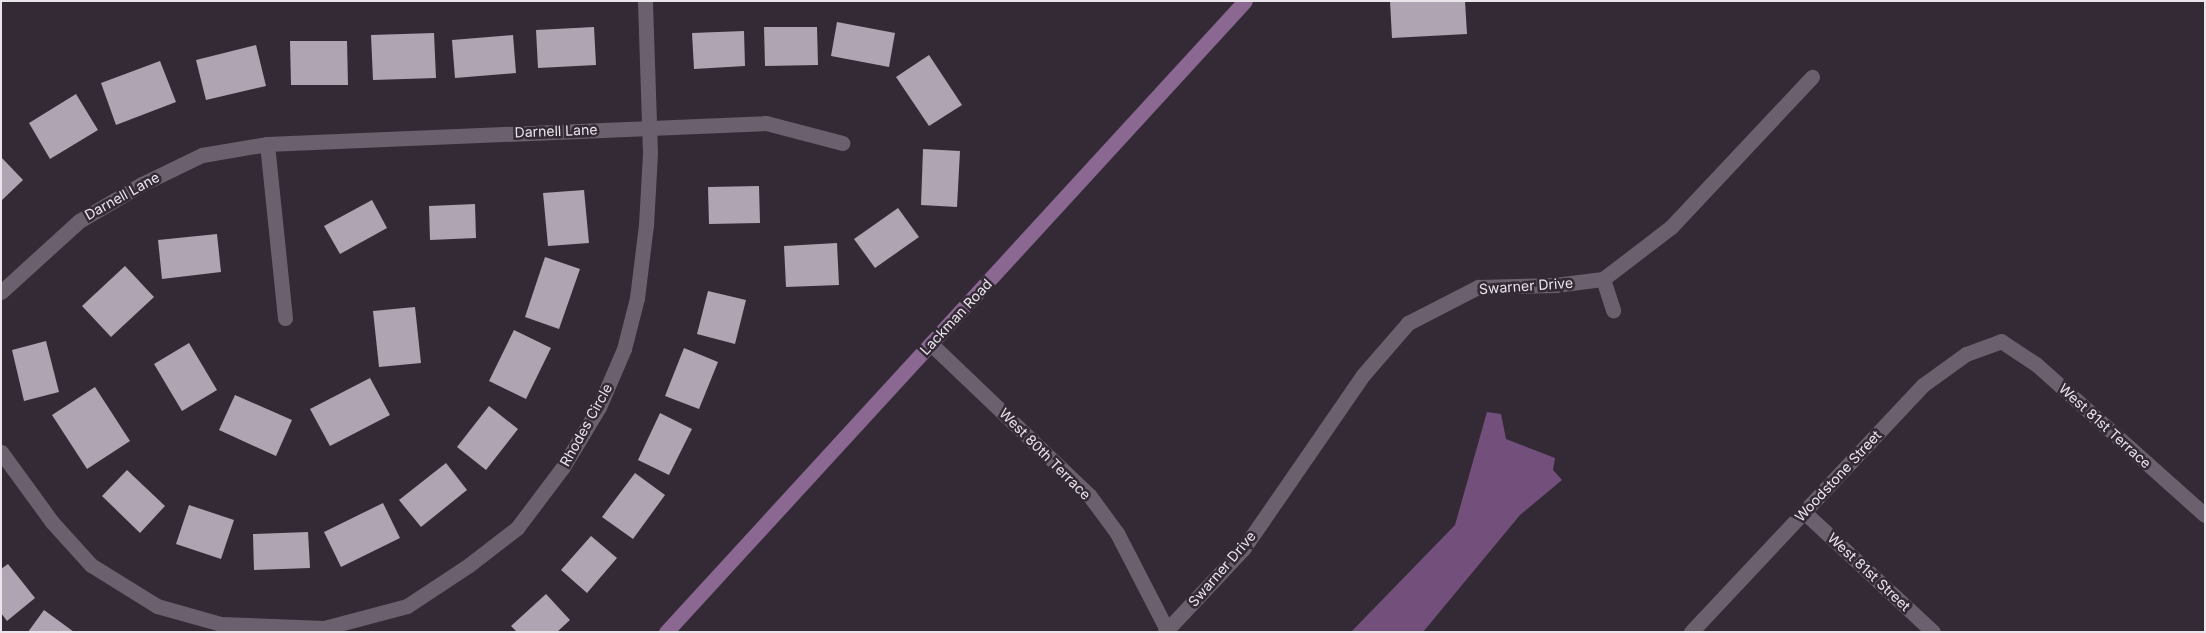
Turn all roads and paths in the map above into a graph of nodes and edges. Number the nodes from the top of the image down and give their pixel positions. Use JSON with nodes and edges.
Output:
{"nodes":[{"id":1,"x":645,"y":1,"type":"edge"},
{"id":2,"x":1246,"y":1,"type":"edge"},
{"id":3,"x":1812,"y":77,"type":"dead end"},
{"id":4,"x":649,"y":127,"type":"junction"},
{"id":5,"x":842,"y":143,"type":"dead end"},
{"id":6,"x":267,"y":144,"type":"junction"},
{"id":7,"x":1603,"y":279,"type":"junction"},
{"id":8,"x":1,"y":292,"type":"edge"},
{"id":9,"x":1613,"y":310,"type":"dead end"},
{"id":10,"x":285,"y":318,"type":"dead end"},
{"id":11,"x":2001,"y":341,"type":"joint"},
{"id":12,"x":930,"y":344,"type":"junction"},
{"id":13,"x":1,"y":452,"type":"edge"},
{"id":14,"x":1804,"y":512,"type":"junction"},
{"id":15,"x":2205,"y":515,"type":"edge"},
{"id":16,"x":294,"y":630,"type":"edge"},
{"id":17,"x":1167,"y":631,"type":"edge"},
{"id":18,"x":666,"y":632,"type":"edge"},
{"id":19,"x":1691,"y":632,"type":"edge"},
{"id":20,"x":1933,"y":632,"type":"edge"}],
"edges":[{"from":1,"to":4,"type":"street","name":"Rhodes Circle"},
{"from":2,"to":12,"type":"main road","name":"Lackman Road"},
{"from":3,"to":7,"type":"street","name":"Swarner Drive"},
{"from":4,"to":5,"type":"street","name":"Darnell Lane"},
{"from":4,"to":6,"type":"street","name":"Darnell Lane"},
{"from":4,"to":16,"type":"street","name":"Rhodes Circle"},
{"from":6,"to":8,"type":"street","name":"Darnell Lane"},
{"from":6,"to":10,"type":"street"},
{"from":7,"to":9,"type":"street"},
{"from":7,"to":17,"type":"street","name":"Swarner Drive"},
{"from":11,"to":14,"type":"street","name":"Woodstone Street"},
{"from":11,"to":15,"type":"street","name":"West 81st Terrace"},
{"from":12,"to":17,"type":"street","name":"West 80th Terrace"},
{"from":12,"to":18,"type":"main road","name":"Lackman Road"},
{"from":13,"to":16,"type":"street","name":"Rhodes Circle"},
{"from":14,"to":19,"type":"street","name":"Woodstone Street"},
{"from":14,"to":20,"type":"street","name":"West 81st Street"}]}
